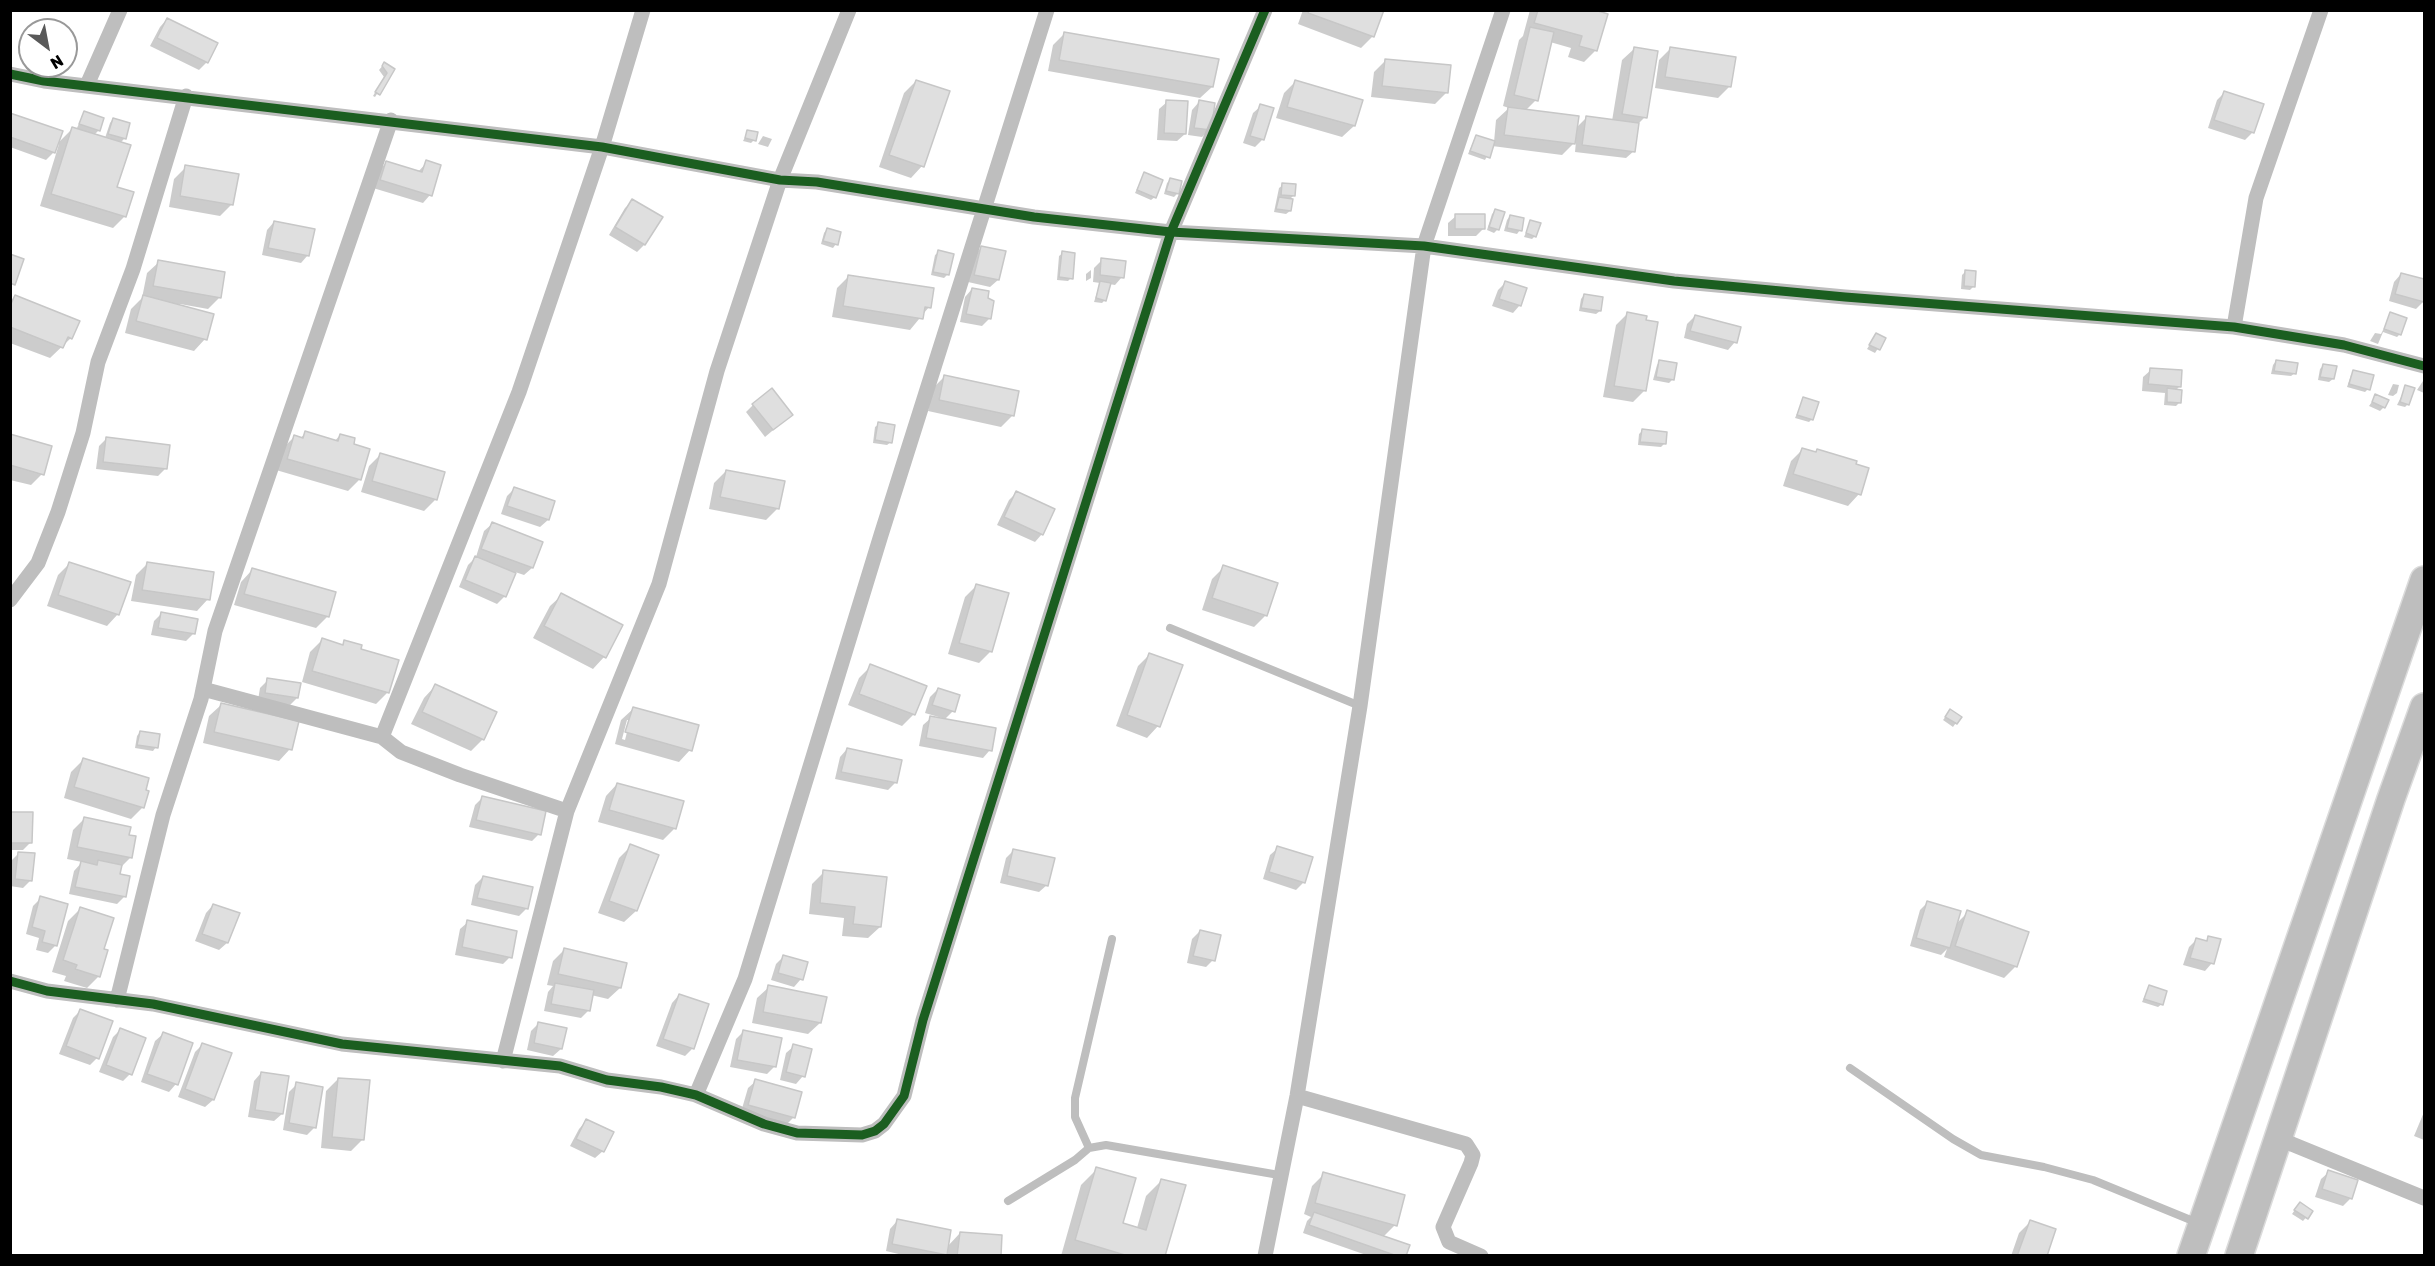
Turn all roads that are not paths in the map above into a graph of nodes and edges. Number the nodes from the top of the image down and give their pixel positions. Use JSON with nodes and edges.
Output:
{"nodes":[{"id":1,"x":120,"y":10,"type":"edge"},
{"id":2,"x":643,"y":10,"type":"edge"},
{"id":3,"x":849,"y":10,"type":"edge"},
{"id":4,"x":1047,"y":10,"type":"edge"},
{"id":5,"x":1265,"y":10,"type":"edge"},
{"id":6,"x":1503,"y":10,"type":"edge"},
{"id":7,"x":2321,"y":10,"type":"edge"},
{"id":8,"x":10,"y":74,"type":"edge"},
{"id":9,"x":87,"y":85,"type":"junction"},
{"id":10,"x":186,"y":96,"type":"junction"},
{"id":11,"x":392,"y":120,"type":"junction"},
{"id":12,"x":602,"y":147,"type":"junction"},
{"id":13,"x":780,"y":180,"type":"junction"},
{"id":14,"x":984,"y":209,"type":"junction"},
{"id":15,"x":1171,"y":232,"type":"junction"},
{"id":16,"x":1424,"y":246,"type":"junction"},
{"id":17,"x":2234,"y":327,"type":"junction"},
{"id":18,"x":2424,"y":366,"type":"edge"},
{"id":19,"x":2424,"y":580,"type":"edge"},
{"id":20,"x":10,"y":600,"type":"edge"},
{"id":21,"x":1170,"y":628,"type":"dead end"},
{"id":22,"x":203,"y":689,"type":"junction"},
{"id":23,"x":1360,"y":706,"type":"junction"},
{"id":24,"x":2424,"y":707,"type":"edge"},
{"id":25,"x":382,"y":737,"type":"junction"},
{"id":26,"x":567,"y":812,"type":"junction"},
{"id":27,"x":1112,"y":939,"type":"dead end"},
{"id":28,"x":10,"y":981,"type":"edge"},
{"id":29,"x":117,"y":1000,"type":"junction"},
{"id":30,"x":503,"y":1061,"type":"junction"},
{"id":31,"x":1850,"y":1068,"type":"dead end"},
{"id":32,"x":696,"y":1095,"type":"junction"},
{"id":33,"x":1297,"y":1096,"type":"junction"},
{"id":34,"x":2277,"y":1138,"type":"junction"},
{"id":35,"x":1089,"y":1148,"type":"junction"},
{"id":36,"x":1280,"y":1175,"type":"junction"},
{"id":37,"x":2424,"y":1198,"type":"edge"},
{"id":38,"x":1008,"y":1201,"type":"dead end"},
{"id":39,"x":2203,"y":1224,"type":"junction"},
{"id":40,"x":1265,"y":1256,"type":"edge"},
{"id":41,"x":1481,"y":1256,"type":"edge"},
{"id":42,"x":2190,"y":1256,"type":"edge"},
{"id":43,"x":2239,"y":1256,"type":"edge"}],
"edges":[{"from":1,"to":9,"type":"street"},
{"from":2,"to":12,"type":"street"},
{"from":3,"to":13,"type":"street"},
{"from":4,"to":14,"type":"street"},
{"from":5,"to":15,"type":"street"},
{"from":6,"to":16,"type":"street"},
{"from":7,"to":17,"type":"street"},
{"from":8,"to":9,"type":"street"},
{"from":9,"to":10,"type":"street"},
{"from":10,"to":11,"type":"street"},
{"from":10,"to":20,"type":"street"},
{"from":11,"to":12,"type":"street"},
{"from":11,"to":22,"type":"street"},
{"from":12,"to":13,"type":"street"},
{"from":12,"to":25,"type":"street"},
{"from":13,"to":14,"type":"street"},
{"from":13,"to":26,"type":"street"},
{"from":14,"to":15,"type":"street"},
{"from":14,"to":32,"type":"street"},
{"from":15,"to":16,"type":"street"},
{"from":15,"to":32,"type":"street"},
{"from":16,"to":17,"type":"street"},
{"from":16,"to":23,"type":"street"},
{"from":17,"to":18,"type":"street"},
{"from":19,"to":39,"type":"highway"},
{"from":21,"to":23,"type":"lane"},
{"from":22,"to":25,"type":"street"},
{"from":22,"to":29,"type":"street"},
{"from":23,"to":33,"type":"street"},
{"from":24,"to":34,"type":"highway"},
{"from":25,"to":26,"type":"street"},
{"from":26,"to":30,"type":"street"},
{"from":27,"to":35,"type":"lane"},
{"from":28,"to":29,"type":"street"},
{"from":29,"to":30,"type":"street"},
{"from":30,"to":32,"type":"street"},
{"from":31,"to":39,"type":"lane"},
{"from":33,"to":36,"type":"street"},
{"from":33,"to":41,"type":"street"},
{"from":34,"to":37,"type":"street"},
{"from":34,"to":43,"type":"highway"},
{"from":35,"to":36,"type":"lane"},
{"from":35,"to":38,"type":"lane"},
{"from":36,"to":40,"type":"street"},
{"from":39,"to":42,"type":"highway"}]}
